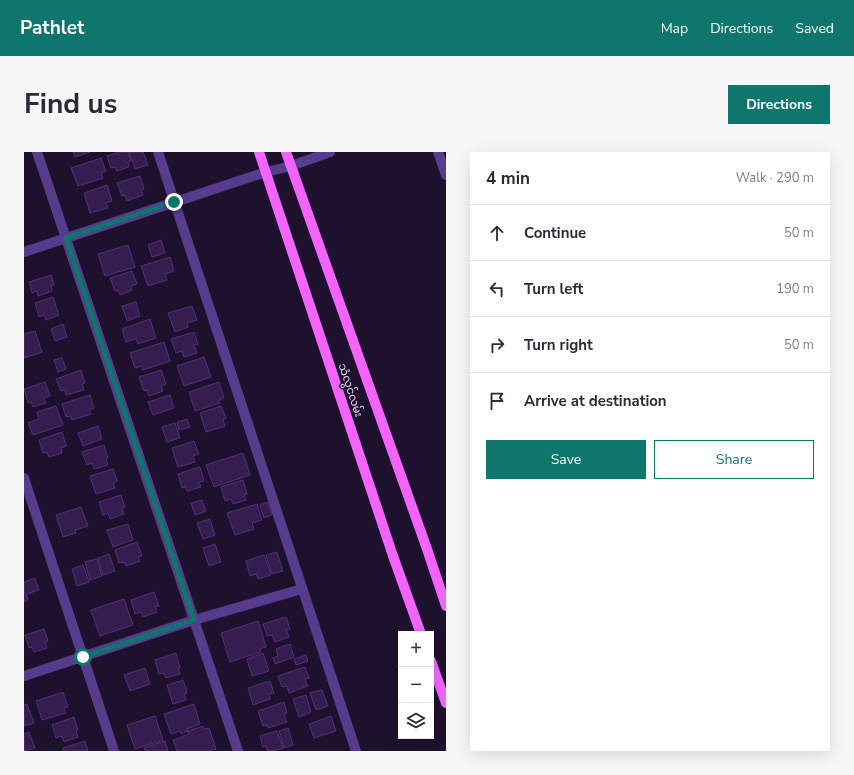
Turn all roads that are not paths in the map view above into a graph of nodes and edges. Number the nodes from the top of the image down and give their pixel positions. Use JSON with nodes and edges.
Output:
{"nodes":[{"id":1,"x":37,"y":152,"type":"edge"},
{"id":2,"x":158,"y":152,"type":"edge"},
{"id":3,"x":259,"y":152,"type":"edge"},
{"id":4,"x":286,"y":152,"type":"edge"},
{"id":5,"x":330,"y":152,"type":"edge"},
{"id":6,"x":438,"y":152,"type":"edge"},
{"id":7,"x":290,"y":166,"type":"junction"},
{"id":8,"x":266,"y":172,"type":"junction"},
{"id":9,"x":446,"y":175,"type":"edge"},
{"id":10,"x":174,"y":202,"type":"junction"},
{"id":11,"x":66,"y":238,"type":"junction"},
{"id":12,"x":24,"y":252,"type":"edge"},
{"id":13,"x":24,"y":478,"type":"edge"},
{"id":14,"x":302,"y":589,"type":"junction"},
{"id":15,"x":446,"y":606,"type":"edge"},
{"id":16,"x":194,"y":620,"type":"junction"},
{"id":17,"x":420,"y":631,"type":"edge"},
{"id":18,"x":83,"y":657,"type":"junction"},
{"id":19,"x":433,"y":667,"type":"edge"},
{"id":20,"x":24,"y":676,"type":"edge"},
{"id":21,"x":446,"y":703,"type":"edge"},
{"id":22,"x":114,"y":751,"type":"edge"},
{"id":23,"x":238,"y":751,"type":"edge"},
{"id":24,"x":356,"y":751,"type":"edge"}],
"edges":[{"from":1,"to":11,"type":"street"},
{"from":2,"to":10,"type":"street"},
{"from":3,"to":8,"type":"main road","name":"သံလွင်လမ်း"},
{"from":4,"to":7,"type":"main road","name":"သံလွင်လမ်း"},
{"from":5,"to":7,"type":"street"},
{"from":6,"to":9,"type":"street"},
{"from":7,"to":8,"type":"street"},
{"from":7,"to":15,"type":"main road","name":"သံလွင်လမ်း"},
{"from":8,"to":10,"type":"street"},
{"from":8,"to":17,"type":"main road","name":"သံလွင်လမ်း"},
{"from":10,"to":11,"type":"street"},
{"from":10,"to":14,"type":"street"},
{"from":11,"to":12,"type":"street"},
{"from":11,"to":16,"type":"street"},
{"from":13,"to":18,"type":"street"},
{"from":14,"to":16,"type":"street"},
{"from":14,"to":24,"type":"street"},
{"from":16,"to":18,"type":"street"},
{"from":16,"to":23,"type":"street"},
{"from":18,"to":20,"type":"street"},
{"from":18,"to":22,"type":"street"},
{"from":19,"to":21,"type":"main road"}]}
